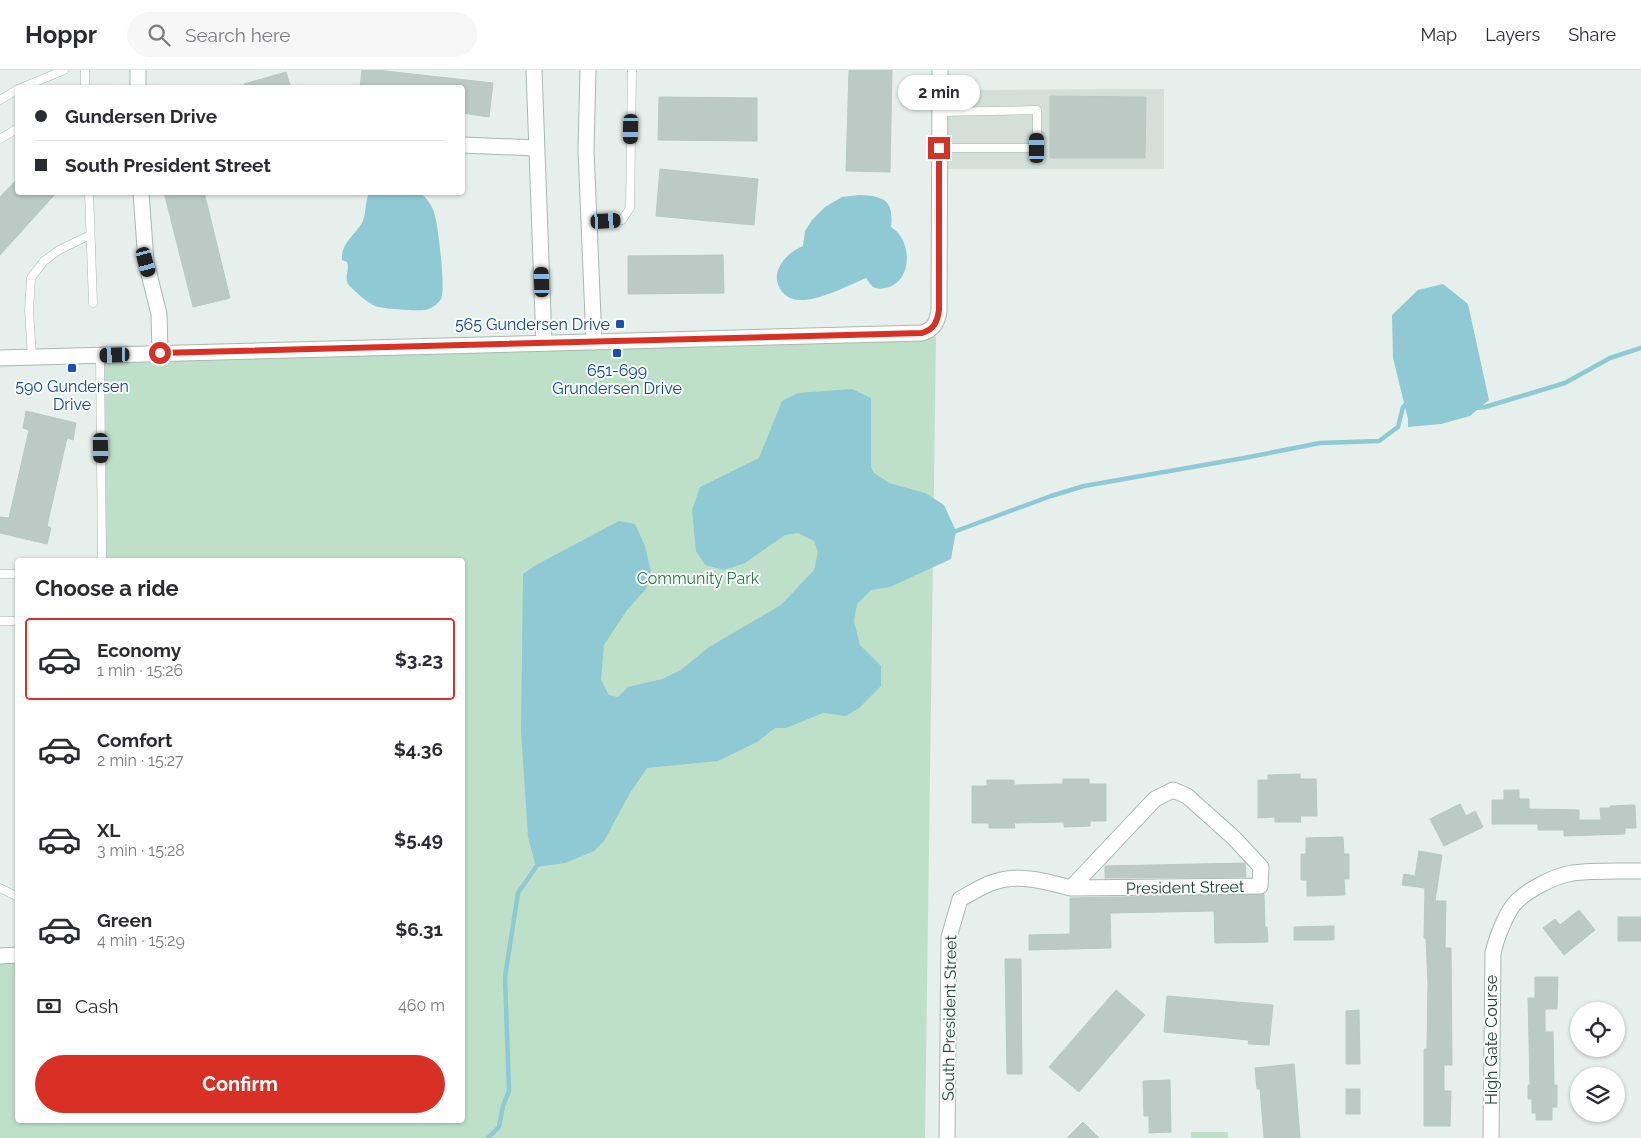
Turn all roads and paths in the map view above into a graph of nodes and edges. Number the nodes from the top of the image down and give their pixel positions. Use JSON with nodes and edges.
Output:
{"nodes":[{"id":1,"x":64,"y":70,"type":"edge"},
{"id":2,"x":85,"y":70,"type":"edge"},
{"id":3,"x":138,"y":70,"type":"edge"},
{"id":4,"x":534,"y":70,"type":"edge"},
{"id":5,"x":588,"y":70,"type":"edge"},
{"id":6,"x":632,"y":70,"type":"edge"},
{"id":7,"x":940,"y":70,"type":"edge"},
{"id":8,"x":28,"y":85,"type":"edge"},
{"id":9,"x":85,"y":85,"type":"edge"},
{"id":10,"x":138,"y":85,"type":"edge"},
{"id":11,"x":15,"y":91,"type":"edge"},
{"id":12,"x":0,"y":100,"type":"edge"},
{"id":13,"x":939,"y":112,"type":"junction"},
{"id":14,"x":15,"y":130,"type":"edge"},
{"id":15,"x":0,"y":139,"type":"edge"},
{"id":16,"x":465,"y":145,"type":"edge"},
{"id":17,"x":536,"y":148,"type":"junction"},
{"id":18,"x":939,"y":148,"type":"junction"},
{"id":19,"x":89,"y":195,"type":"edge"},
{"id":20,"x":142,"y":195,"type":"edge"},
{"id":21,"x":589,"y":222,"type":"junction"},
{"id":22,"x":90,"y":235,"type":"junction"},
{"id":23,"x":93,"y":303,"type":"dead end"},
{"id":24,"x":594,"y":342,"type":"junction"},
{"id":25,"x":544,"y":343,"type":"junction"},
{"id":26,"x":160,"y":353,"type":"junction"},
{"id":27,"x":100,"y":355,"type":"junction"},
{"id":28,"x":32,"y":357,"type":"junction"},
{"id":29,"x":0,"y":358,"type":"edge"},
{"id":30,"x":102,"y":558,"type":"edge"},
{"id":31,"x":0,"y":574,"type":"edge"},
{"id":32,"x":15,"y":574,"type":"edge"},
{"id":33,"x":15,"y":620,"type":"edge"},
{"id":34,"x":0,"y":621,"type":"edge"},
{"id":35,"x":1641,"y":871,"type":"edge"},
{"id":36,"x":0,"y":888,"type":"edge"},
{"id":37,"x":1071,"y":888,"type":"junction"},
{"id":38,"x":15,"y":896,"type":"edge"},
{"id":39,"x":960,"y":899,"type":"joint"},
{"id":40,"x":15,"y":955,"type":"edge"},
{"id":41,"x":0,"y":956,"type":"edge"},
{"id":42,"x":947,"y":1138,"type":"edge"},
{"id":43,"x":1491,"y":1138,"type":"edge"}],
"edges":[{"from":1,"to":8,"type":"lane"},
{"from":2,"to":9,"type":"lane"},
{"from":3,"to":10,"type":"street"},
{"from":4,"to":17,"type":"street"},
{"from":5,"to":21,"type":"street"},
{"from":6,"to":21,"type":"lane"},
{"from":7,"to":13,"type":"street"},
{"from":11,"to":12,"type":"lane"},
{"from":13,"to":18,"type":"street"},
{"from":13,"to":18,"type":"lane"},
{"from":14,"to":15,"type":"lane"},
{"from":16,"to":17,"type":"street"},
{"from":17,"to":25,"type":"street"},
{"from":18,"to":24,"type":"street"},
{"from":19,"to":22,"type":"lane"},
{"from":20,"to":26,"type":"street"},
{"from":21,"to":24,"type":"street"},
{"from":22,"to":23,"type":"lane"},
{"from":22,"to":28,"type":"lane"},
{"from":24,"to":25,"type":"street"},
{"from":25,"to":26,"type":"street"},
{"from":26,"to":27,"type":"street"},
{"from":27,"to":28,"type":"street"},
{"from":27,"to":30,"type":"lane"},
{"from":28,"to":29,"type":"street"},
{"from":31,"to":32,"type":"lane"},
{"from":33,"to":34,"type":"lane"},
{"from":35,"to":43,"type":"street","name":"High Gate Course"},
{"from":36,"to":38,"type":"lane"},
{"from":37,"to":37,"type":"street","name":"President Street"},
{"from":37,"to":39,"type":"street","name":"President Street"},
{"from":39,"to":42,"type":"street","name":"South President Street"},
{"from":40,"to":41,"type":"street"}]}
